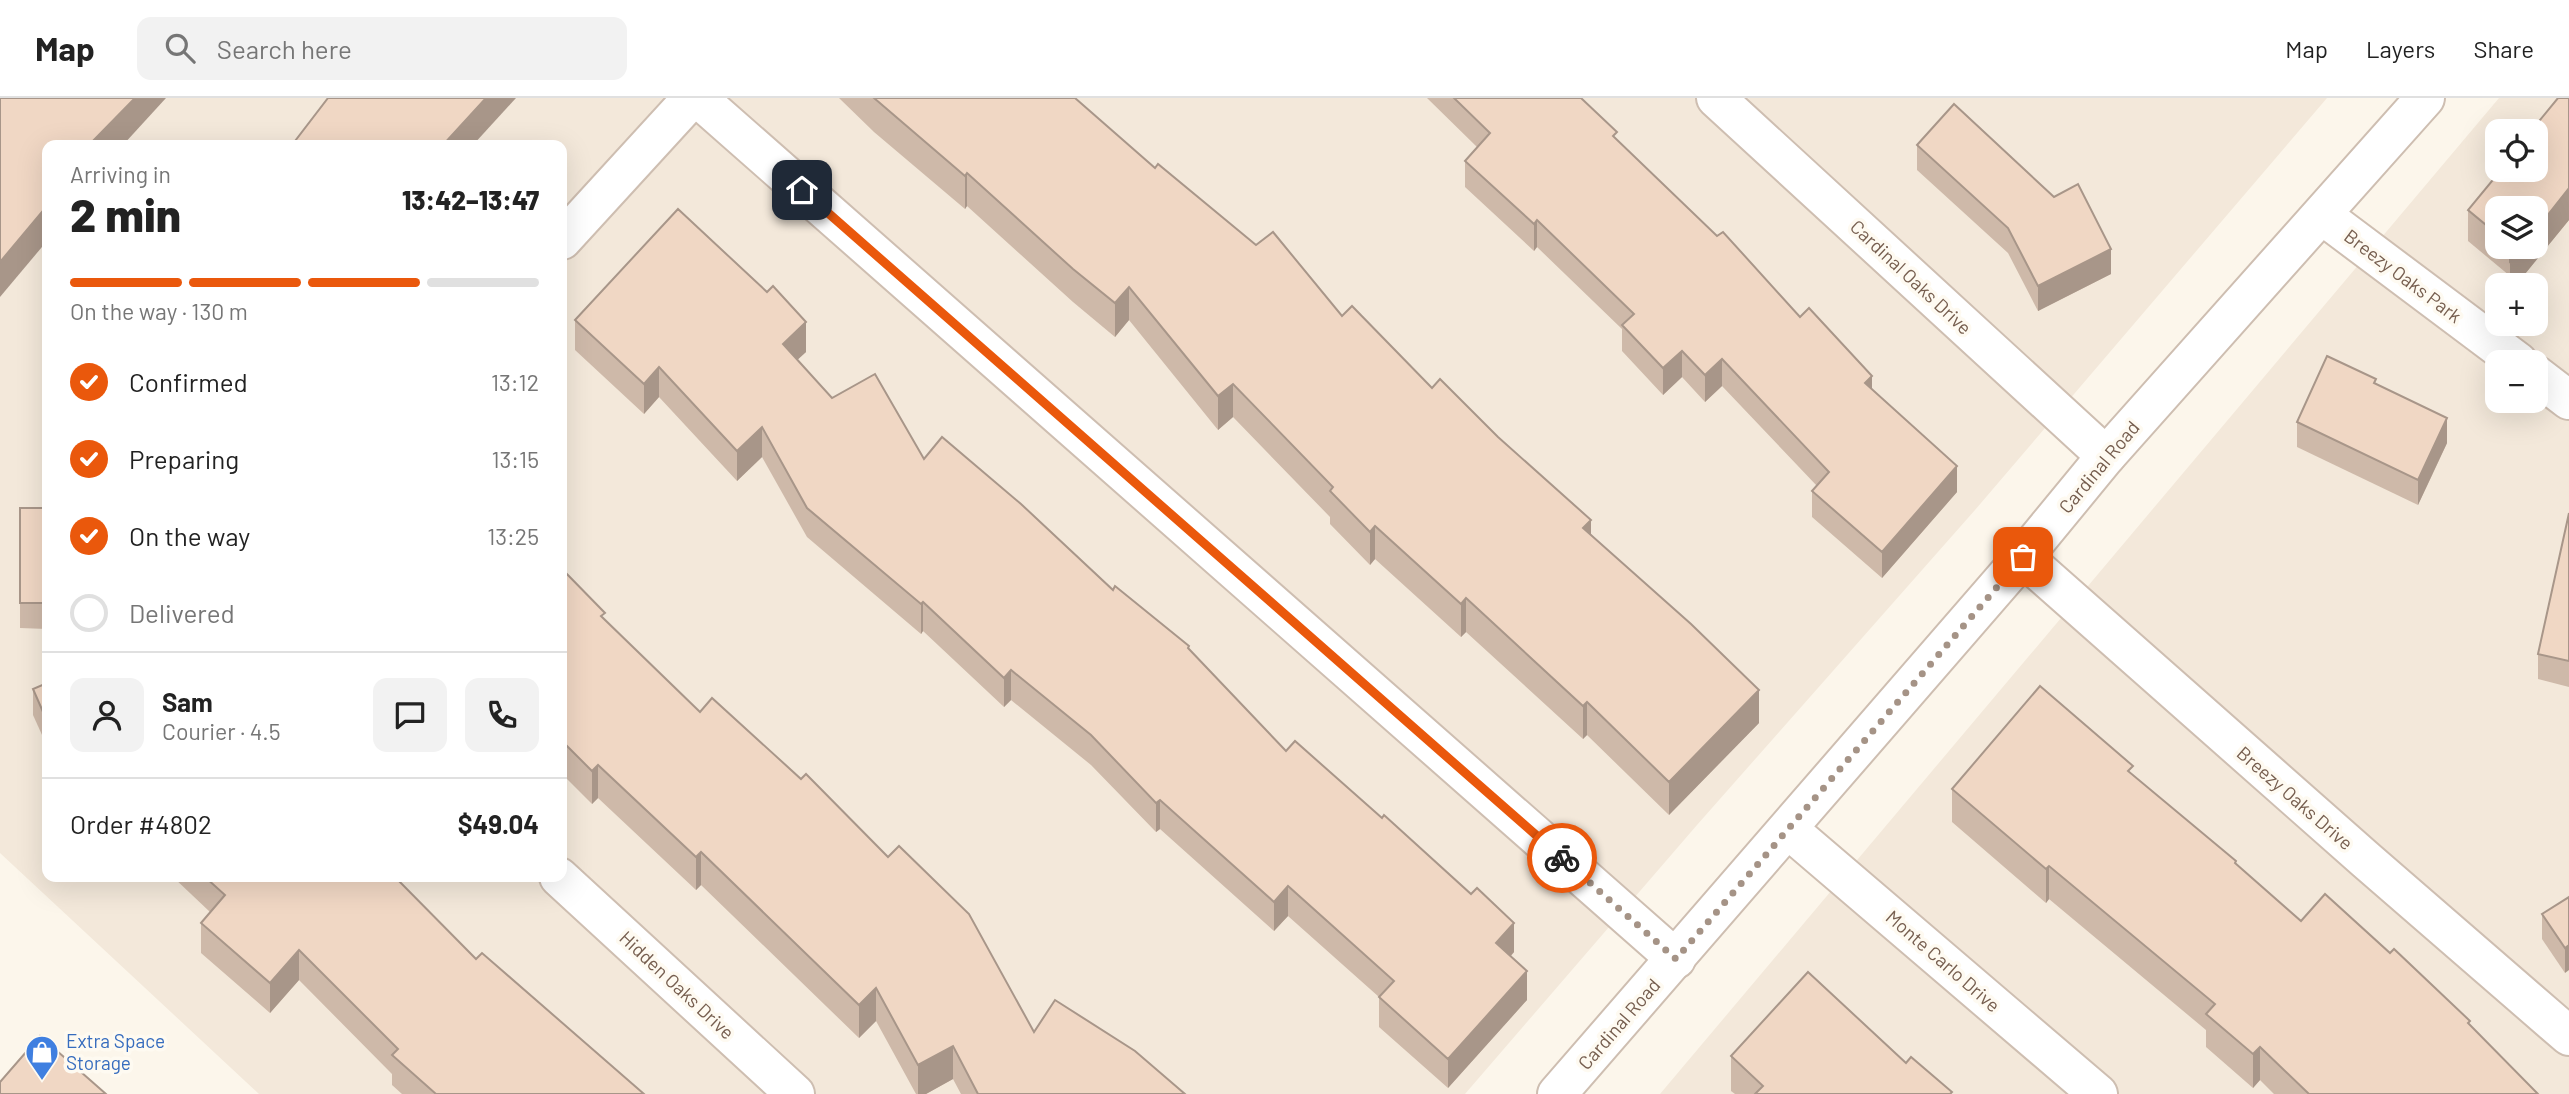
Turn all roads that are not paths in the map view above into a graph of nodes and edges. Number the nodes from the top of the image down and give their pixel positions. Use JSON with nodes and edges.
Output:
{"nodes":[{"id":1,"x":692,"y":98,"type":"edge"},
{"id":2,"x":698,"y":98,"type":"edge"},
{"id":3,"x":1716,"y":98,"type":"edge"},
{"id":4,"x":2425,"y":98,"type":"edge"},
{"id":5,"x":2322,"y":215,"type":"junction"},
{"id":6,"x":567,"y":235,"type":"edge"},
{"id":7,"x":2502,"y":350,"type":"edge"},
{"id":8,"x":2548,"y":384,"type":"edge"},
{"id":9,"x":2569,"y":400,"type":"edge"},
{"id":10,"x":2106,"y":456,"type":"junction"},
{"id":11,"x":2023,"y":557,"type":"junction"},
{"id":12,"x":1788,"y":829,"type":"junction"},
{"id":13,"x":564,"y":882,"type":"edge"},
{"id":14,"x":1676,"y":959,"type":"junction"},
{"id":15,"x":2569,"y":1036,"type":"edge"},
{"id":16,"x":795,"y":1094,"type":"edge"},
{"id":17,"x":1558,"y":1094,"type":"edge"},
{"id":18,"x":2098,"y":1094,"type":"edge"}],
"edges":[{"from":1,"to":6,"type":"street"},
{"from":2,"to":14,"type":"street"},
{"from":3,"to":10,"type":"street","name":"Cardinal Oaks Drive"},
{"from":4,"to":5,"type":"street","name":"Cardinal Road"},
{"from":5,"to":7,"type":"street","name":"Breezy Oaks Park"},
{"from":5,"to":10,"type":"street","name":"Cardinal Road"},
{"from":8,"to":9,"type":"street"},
{"from":10,"to":11,"type":"street","name":"Cardinal Road"},
{"from":11,"to":12,"type":"street","name":"Cardinal Road"},
{"from":11,"to":15,"type":"street","name":"Breezy Oaks Drive"},
{"from":12,"to":14,"type":"street","name":"Cardinal Road"},
{"from":12,"to":18,"type":"street","name":"Monte Carlo Drive"},
{"from":13,"to":16,"type":"street","name":"Hidden Oaks Drive"},
{"from":14,"to":17,"type":"street","name":"Cardinal Road"}]}
